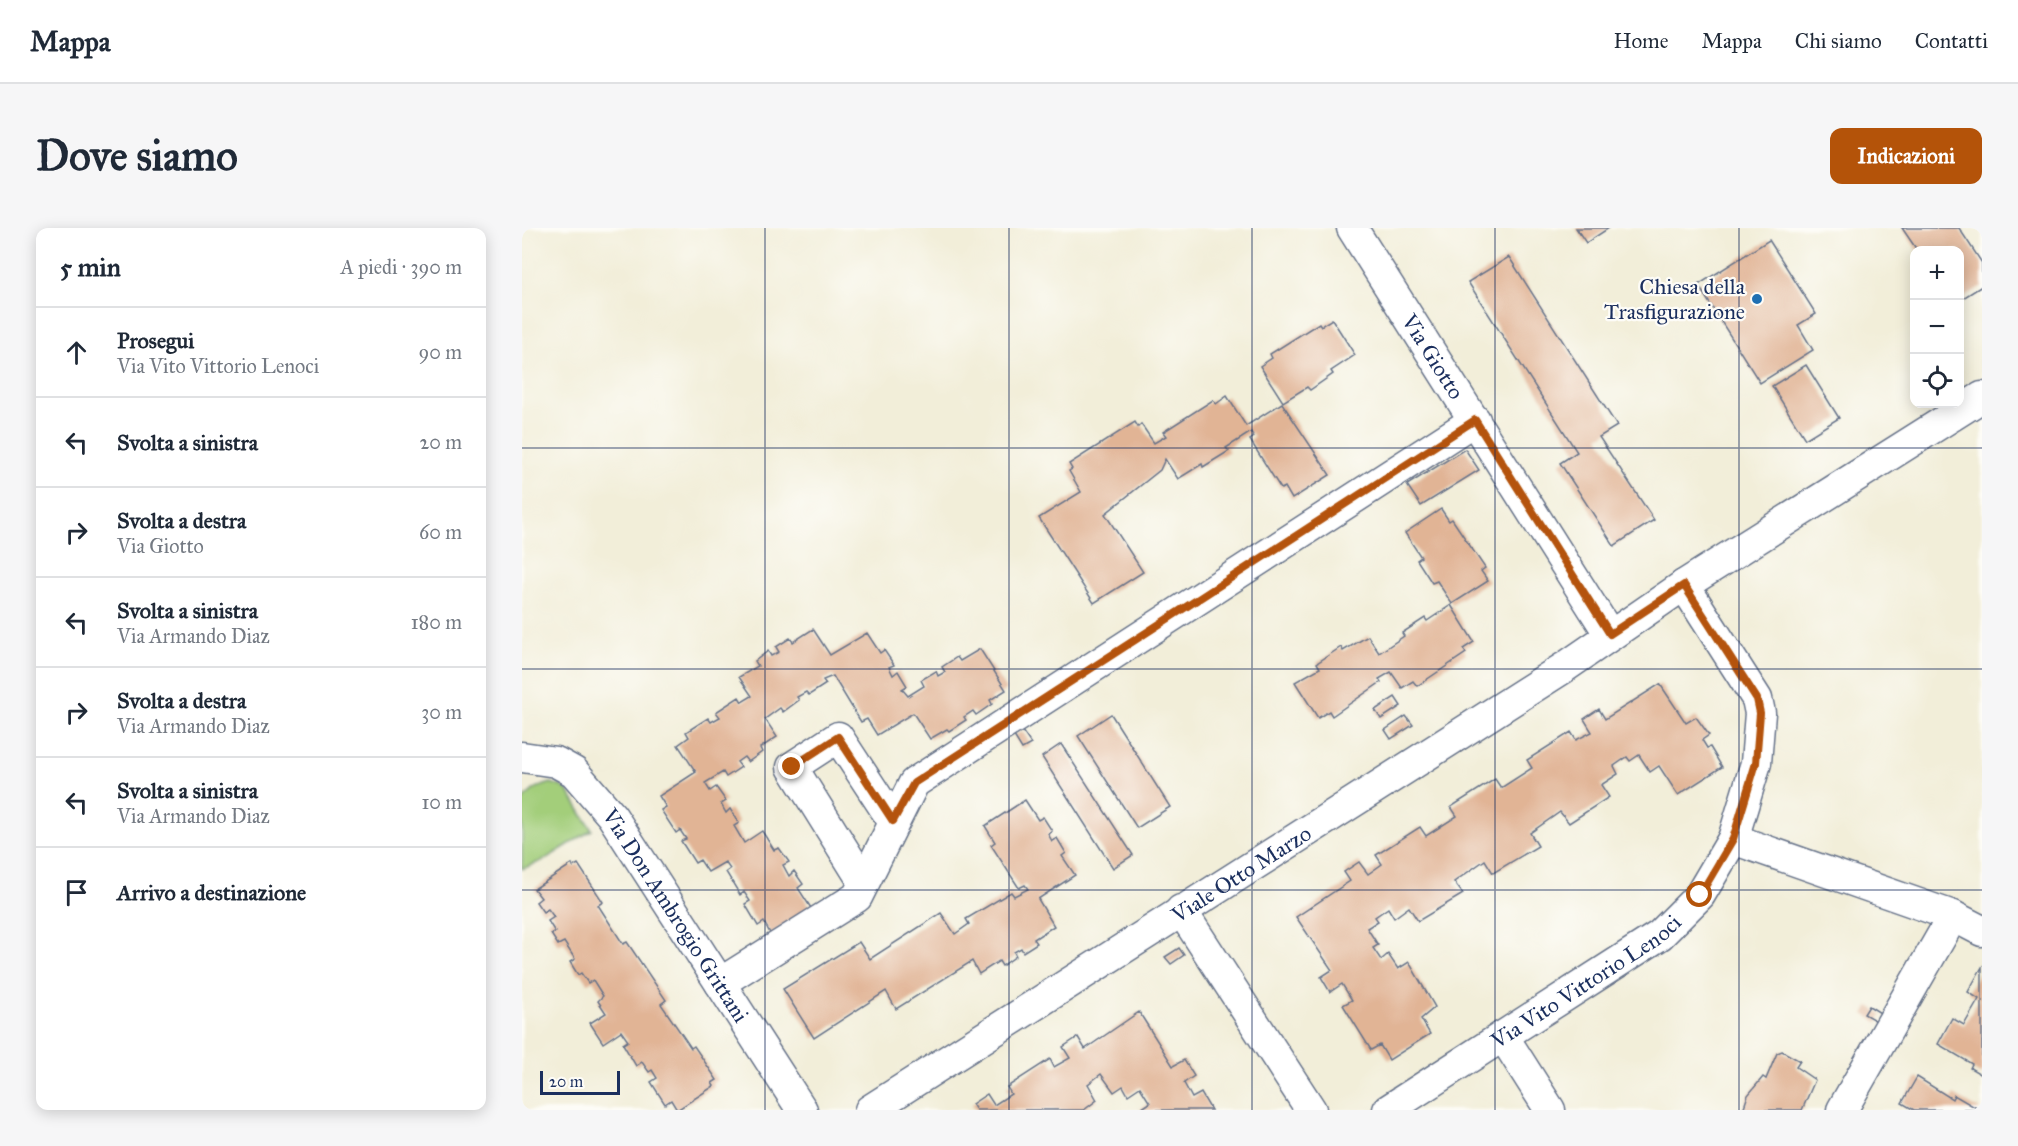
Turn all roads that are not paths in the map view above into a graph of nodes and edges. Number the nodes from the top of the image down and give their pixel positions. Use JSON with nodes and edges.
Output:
{"nodes":[{"id":1,"x":1352,"y":228,"type":"edge"},
{"id":2,"x":1982,"y":397,"type":"edge"},
{"id":3,"x":1475,"y":420,"type":"junction"},
{"id":4,"x":1684,"y":585,"type":"junction"},
{"id":5,"x":1610,"y":634,"type":"junction"},
{"id":6,"x":522,"y":757,"type":"edge"},
{"id":7,"x":893,"y":821,"type":"junction"},
{"id":8,"x":1733,"y":839,"type":"junction"},
{"id":9,"x":863,"y":881,"type":"junction"},
{"id":10,"x":1182,"y":910,"type":"junction"},
{"id":11,"x":1953,"y":916,"type":"junction"},
{"id":12,"x":1982,"y":932,"type":"edge"},
{"id":13,"x":720,"y":982,"type":"junction"},
{"id":14,"x":1503,"y":1036,"type":"junction"},
{"id":15,"x":802,"y":1110,"type":"edge"},
{"id":16,"x":870,"y":1110,"type":"edge"},
{"id":17,"x":1311,"y":1110,"type":"edge"},
{"id":18,"x":1388,"y":1110,"type":"edge"},
{"id":19,"x":1550,"y":1110,"type":"edge"},
{"id":20,"x":1842,"y":1110,"type":"edge"}],
"edges":[{"from":1,"to":3,"type":"street","name":"Via Giotto"},
{"from":2,"to":4,"type":"street","name":"Viale Otto Marzo"},
{"from":3,"to":5,"type":"street","name":"Via Giotto"},
{"from":3,"to":7,"type":"street"},
{"from":4,"to":5,"type":"street","name":"Viale Otto Marzo"},
{"from":4,"to":8,"type":"street","name":"Via Vito Vittorio Lenoci"},
{"from":5,"to":10,"type":"street","name":"Viale Otto Marzo"},
{"from":6,"to":13,"type":"street","name":"Via Don Ambrogio Grittani"},
{"from":7,"to":9,"type":"street"},
{"from":7,"to":9,"type":"street"},
{"from":8,"to":11,"type":"street"},
{"from":8,"to":14,"type":"street","name":"Via Vito Vittorio Lenoci"},
{"from":9,"to":13,"type":"street"},
{"from":10,"to":16,"type":"street","name":"Viale Otto Marzo"},
{"from":10,"to":17,"type":"street"},
{"from":11,"to":12,"type":"street"},
{"from":11,"to":20,"type":"street"},
{"from":13,"to":15,"type":"street","name":"Via Don Ambrogio Grittani"},
{"from":14,"to":18,"type":"street","name":"Via Vito Vittorio Lenoci"},
{"from":14,"to":19,"type":"street"}]}
